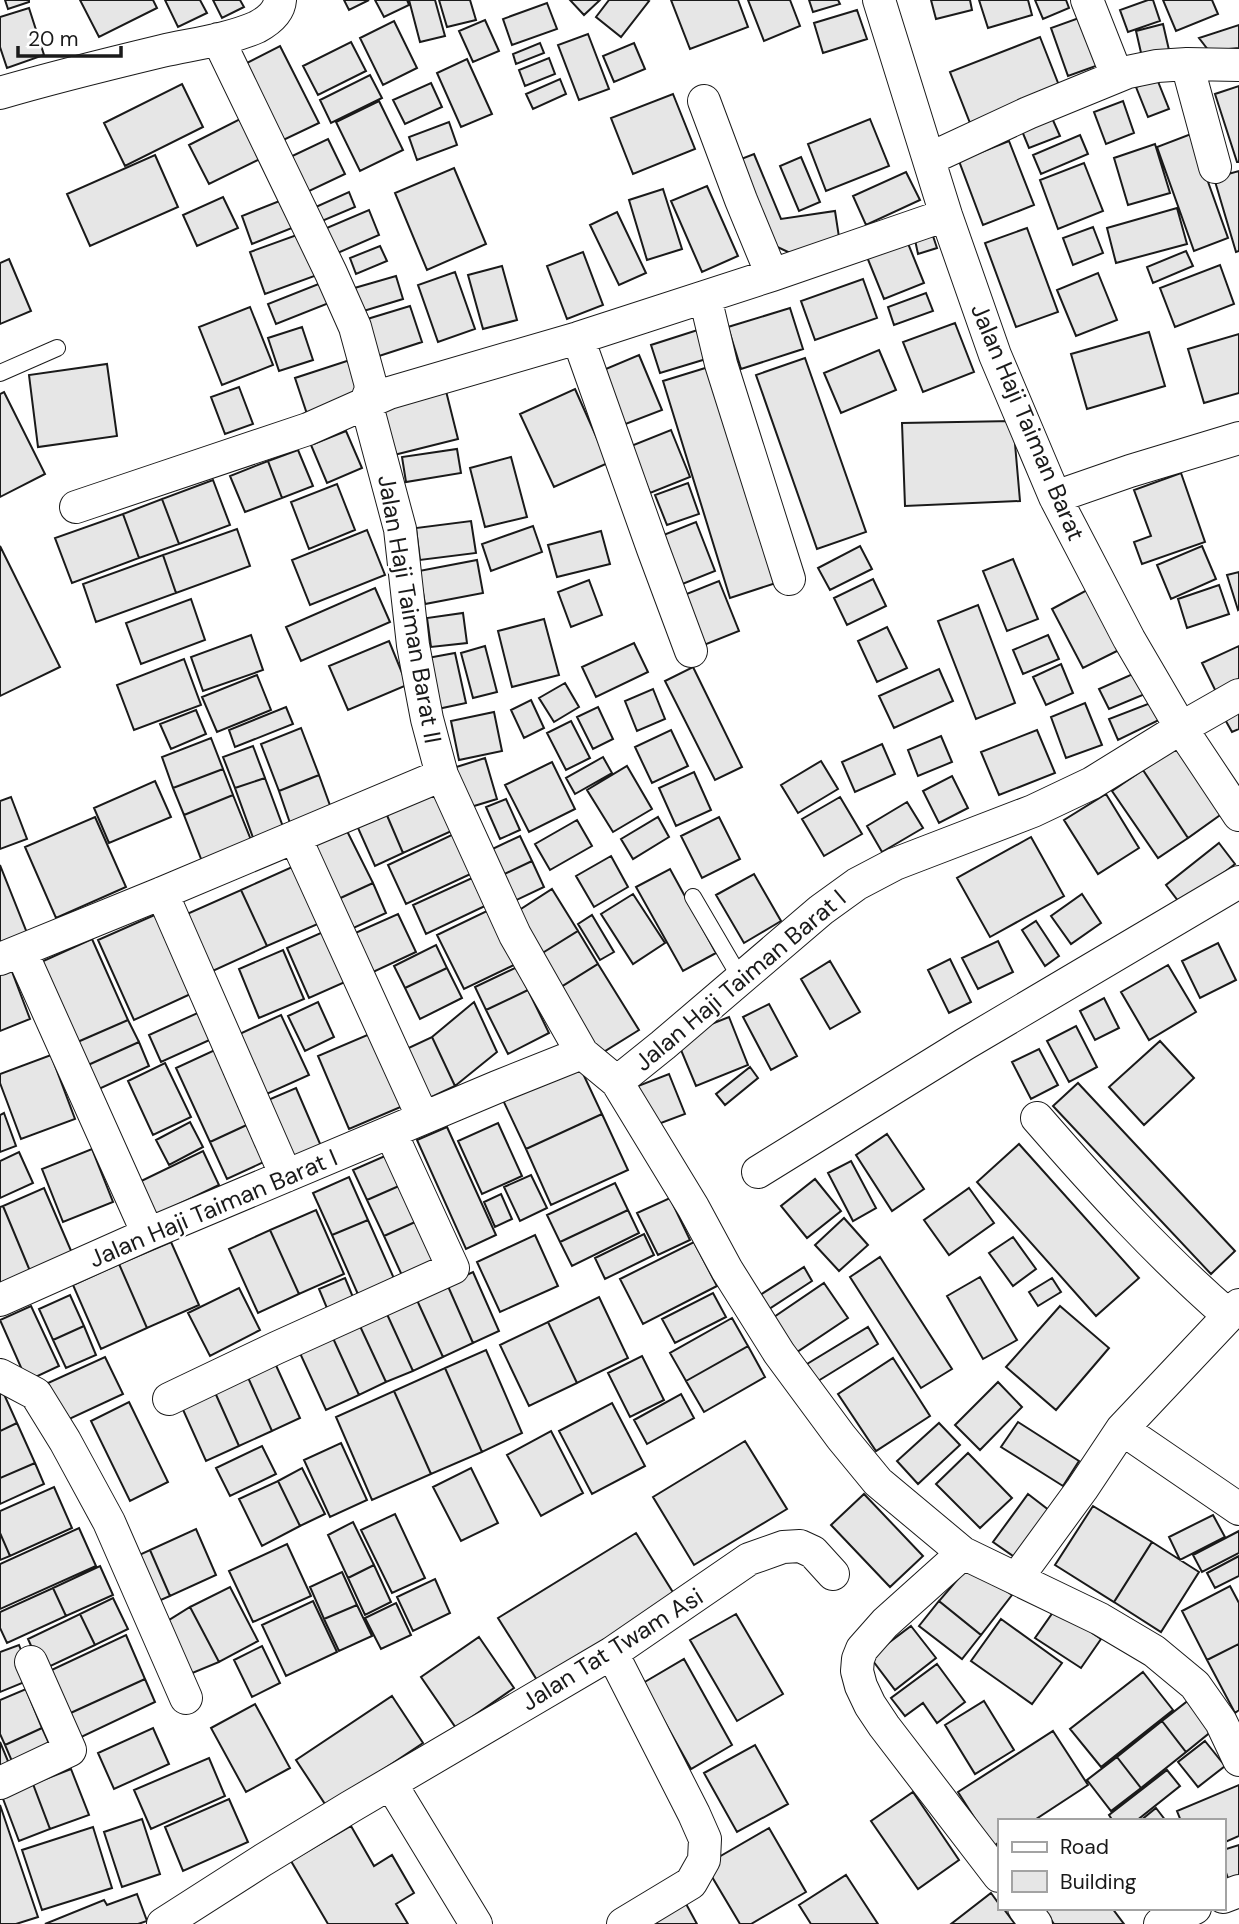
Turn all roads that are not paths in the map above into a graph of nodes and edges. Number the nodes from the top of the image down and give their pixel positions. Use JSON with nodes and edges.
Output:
{"nodes":[{"id":1,"x":280,"y":0,"type":"edge"},
{"id":2,"x":879,"y":0,"type":"edge"},
{"id":3,"x":1087,"y":0,"type":"edge"},
{"id":4,"x":218,"y":39,"type":"junction"},
{"id":5,"x":1187,"y":64,"type":"junction"},
{"id":6,"x":1239,"y":65,"type":"edge"},
{"id":7,"x":1116,"y":76,"type":"junction"},
{"id":8,"x":0,"y":93,"type":"edge"},
{"id":9,"x":704,"y":101,"type":"dead end"},
{"id":10,"x":929,"y":159,"type":"junction"},
{"id":11,"x":1215,"y":167,"type":"dead end"},
{"id":12,"x":946,"y":215,"type":"junction"},
{"id":13,"x":772,"y":275,"type":"junction"},
{"id":14,"x":705,"y":297,"type":"junction"},
{"id":15,"x":578,"y":338,"type":"junction"},
{"id":16,"x":57,"y":348,"type":"dead end"},
{"id":17,"x":0,"y":373,"type":"edge"},
{"id":18,"x":366,"y":402,"type":"junction"},
{"id":19,"x":1239,"y":438,"type":"edge"},
{"id":20,"x":1055,"y":497,"type":"junction"},
{"id":21,"x":76,"y":507,"type":"dead end"},
{"id":22,"x":789,"y":579,"type":"dead end"},
{"id":23,"x":691,"y":651,"type":"dead end"},
{"id":24,"x":1239,"y":695,"type":"edge"},
{"id":25,"x":1181,"y":727,"type":"junction"},
{"id":26,"x":442,"y":775,"type":"junction"},
{"id":27,"x":1239,"y":815,"type":"edge"},
{"id":28,"x":295,"y":837,"type":"junction"},
{"id":29,"x":1239,"y":882,"type":"edge"},
{"id":30,"x":162,"y":893,"type":"junction"},
{"id":31,"x":693,"y":897,"type":"dead end"},
{"id":32,"x":11,"y":955,"type":"edge"},
{"id":33,"x":741,"y":979,"type":"junction"},
{"id":34,"x":582,"y":1053,"type":"junction"},
{"id":35,"x":617,"y":1082,"type":"junction"},
{"id":36,"x":423,"y":1118,"type":"junction"},
{"id":37,"x":1037,"y":1118,"type":"dead end"},
{"id":38,"x":391,"y":1133,"type":"junction"},
{"id":39,"x":758,"y":1172,"type":"dead end"},
{"id":40,"x":286,"y":1176,"type":"junction"},
{"id":41,"x":148,"y":1234,"type":"junction"},
{"id":42,"x":0,"y":1300,"type":"edge"},
{"id":43,"x":1233,"y":1310,"type":"edge"},
{"id":44,"x":0,"y":1375,"type":"edge"},
{"id":45,"x":169,"y":1399,"type":"dead end"},
{"id":46,"x":1122,"y":1429,"type":"junction"},
{"id":47,"x":1239,"y":1508,"type":"edge"},
{"id":48,"x":963,"y":1553,"type":"junction"},
{"id":49,"x":833,"y":1574,"type":"dead end"},
{"id":50,"x":1017,"y":1578,"type":"junction"},
{"id":51,"x":612,"y":1653,"type":"junction"},
{"id":52,"x":31,"y":1662,"type":"dead end"},
{"id":53,"x":186,"y":1698,"type":"dead end"},
{"id":54,"x":1230,"y":1718,"type":"edge"},
{"id":55,"x":1239,"y":1760,"type":"edge"},
{"id":56,"x":0,"y":1783,"type":"edge"},
{"id":57,"x":391,"y":1784,"type":"junction"},
{"id":58,"x":998,"y":1875,"type":"edge"},
{"id":59,"x":1191,"y":1914,"type":"edge"},
{"id":60,"x":163,"y":1924,"type":"edge"},
{"id":61,"x":476,"y":1924,"type":"edge"},
{"id":62,"x":623,"y":1924,"type":"edge"},
{"id":63,"x":1160,"y":1924,"type":"edge"}],
"edges":[{"from":1,"to":4,"type":"street"},
{"from":2,"to":10,"type":"street","name":"Jalan Haji Taiman Barat"},
{"from":3,"to":7,"type":"street"},
{"from":4,"to":8,"type":"street"},
{"from":4,"to":18,"type":"street","name":"Jalan Haji Taiman Barat II"},
{"from":5,"to":6,"type":"street"},
{"from":5,"to":7,"type":"street"},
{"from":5,"to":11,"type":"street"},
{"from":7,"to":10,"type":"street"},
{"from":9,"to":13,"type":"street"},
{"from":10,"to":12,"type":"street","name":"Jalan Haji Taiman Barat"},
{"from":12,"to":13,"type":"street"},
{"from":12,"to":20,"type":"street","name":"Jalan Haji Taiman Barat"},
{"from":13,"to":14,"type":"street"},
{"from":14,"to":15,"type":"street"},
{"from":14,"to":22,"type":"street"},
{"from":15,"to":18,"type":"street"},
{"from":15,"to":23,"type":"street"},
{"from":16,"to":17,"type":"lane"},
{"from":18,"to":21,"type":"street"},
{"from":18,"to":26,"type":"street","name":"Jalan Haji Taiman Barat II"},
{"from":19,"to":20,"type":"street"},
{"from":20,"to":25,"type":"street","name":"Jalan Haji Taiman Barat"},
{"from":24,"to":25,"type":"street","name":"Jalan Haji Taiman Barat I"},
{"from":25,"to":27,"type":"street","name":"Jalan Haji Taiman Barat"},
{"from":25,"to":33,"type":"street","name":"Jalan Haji Taiman Barat I"},
{"from":26,"to":28,"type":"street"},
{"from":26,"to":34,"type":"street","name":"Jalan Haji Taiman Barat II"},
{"from":28,"to":30,"type":"street"},
{"from":28,"to":36,"type":"street"},
{"from":29,"to":39,"type":"street"},
{"from":30,"to":32,"type":"street"},
{"from":30,"to":40,"type":"street"},
{"from":31,"to":33,"type":"lane"},
{"from":32,"to":41,"type":"street"},
{"from":33,"to":35,"type":"street","name":"Jalan Haji Taiman Barat I"},
{"from":34,"to":35,"type":"street","name":"Jalan Haji Taiman Barat II"},
{"from":34,"to":36,"type":"street","name":"Jalan Haji Taiman Barat I"},
{"from":35,"to":48,"type":"street","name":"Jalan Haji Taiman Barat II"},
{"from":36,"to":38,"type":"street","name":"Jalan Haji Taiman Barat I"},
{"from":37,"to":43,"type":"street"},
{"from":38,"to":40,"type":"street","name":"Jalan Haji Taiman Barat I"},
{"from":38,"to":45,"type":"street"},
{"from":40,"to":41,"type":"street","name":"Jalan Haji Taiman Barat I"},
{"from":41,"to":42,"type":"street","name":"Jalan Haji Taiman Barat I"},
{"from":43,"to":46,"type":"street"},
{"from":44,"to":53,"type":"street"},
{"from":46,"to":47,"type":"street"},
{"from":46,"to":50,"type":"street"},
{"from":48,"to":50,"type":"street","name":"Jalan Haji Taiman Barat II"},
{"from":48,"to":58,"type":"street"},
{"from":49,"to":51,"type":"street","name":"Jalan Tat Twam Asi"},
{"from":50,"to":54,"type":"street","name":"Jalan Haji Taiman Barat II"},
{"from":51,"to":57,"type":"street","name":"Jalan Tat Twam Asi"},
{"from":51,"to":62,"type":"street"},
{"from":52,"to":56,"type":"street"},
{"from":54,"to":55,"type":"street","name":"Jalan Haji Taiman Barat II"},
{"from":57,"to":60,"type":"street","name":"Jalan Tat Twam Asi"},
{"from":57,"to":61,"type":"street"},
{"from":59,"to":63,"type":"street"}]}
